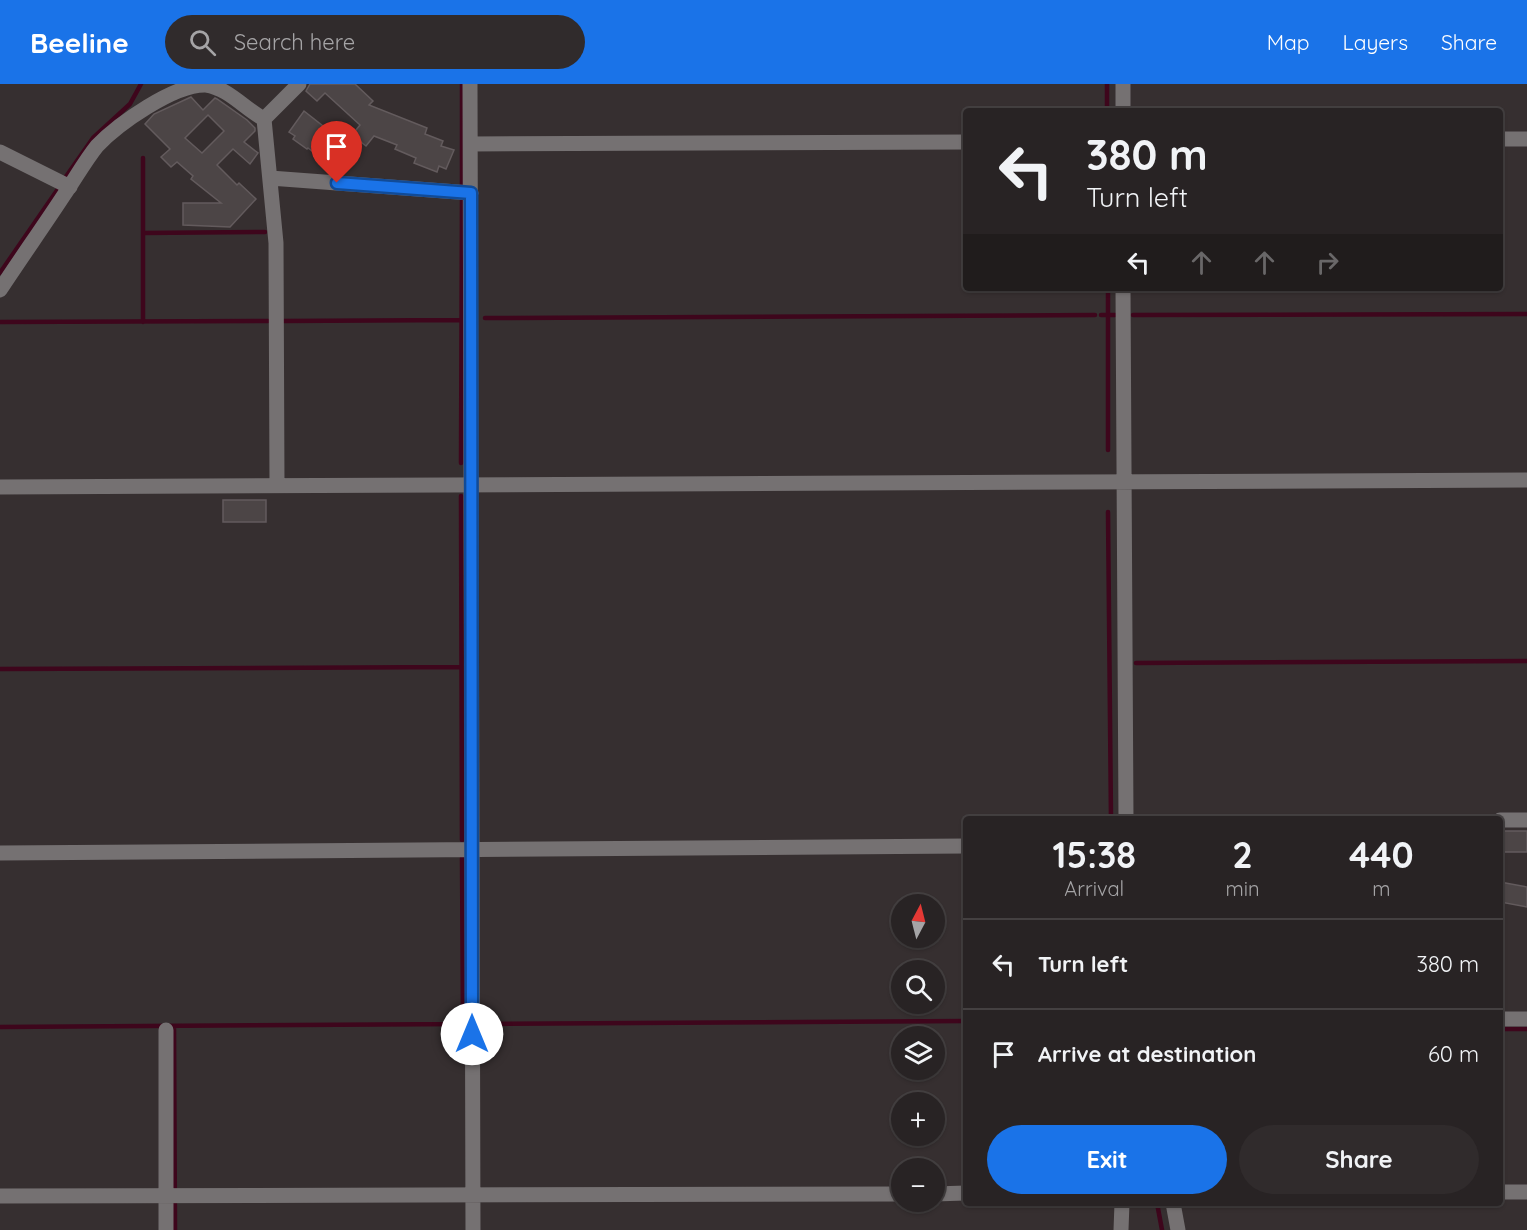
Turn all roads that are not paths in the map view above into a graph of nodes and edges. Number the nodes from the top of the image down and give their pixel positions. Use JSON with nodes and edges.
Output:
{"nodes":[{"id":1,"x":299,"y":84,"type":"edge"},
{"id":2,"x":470,"y":84,"type":"edge"},
{"id":3,"x":1123,"y":84,"type":"edge"},
{"id":4,"x":1123,"y":108,"type":"edge"},
{"id":5,"x":264,"y":119,"type":"junction"},
{"id":6,"x":1503,"y":139,"type":"edge"},
{"id":7,"x":1527,"y":139,"type":"edge"},
{"id":8,"x":963,"y":141,"type":"edge"},
{"id":9,"x":471,"y":144,"type":"junction"},
{"id":10,"x":0,"y":152,"type":"edge"},
{"id":11,"x":270,"y":178,"type":"junction"},
{"id":12,"x":69,"y":187,"type":"junction"},
{"id":13,"x":471,"y":193,"type":"junction"},
{"id":14,"x":0,"y":290,"type":"edge"},
{"id":15,"x":1123,"y":291,"type":"edge"},
{"id":16,"x":1527,"y":480,"type":"edge"},
{"id":17,"x":1123,"y":481,"type":"junction"},
{"id":18,"x":277,"y":485,"type":"junction"},
{"id":19,"x":471,"y":485,"type":"junction"},
{"id":20,"x":0,"y":488,"type":"edge"},
{"id":21,"x":1126,"y":816,"type":"edge"},
{"id":22,"x":1503,"y":820,"type":"edge"},
{"id":23,"x":1527,"y":820,"type":"edge"},
{"id":24,"x":963,"y":846,"type":"edge"},
{"id":25,"x":471,"y":850,"type":"junction"},
{"id":26,"x":0,"y":853,"type":"edge"},
{"id":27,"x":1503,"y":1019,"type":"edge"},
{"id":28,"x":1527,"y":1019,"type":"edge"},
{"id":29,"x":166,"y":1030,"type":"dead end"},
{"id":30,"x":1503,"y":1192,"type":"edge"},
{"id":31,"x":1527,"y":1192,"type":"edge"},
{"id":32,"x":963,"y":1193,"type":"edge"},
{"id":33,"x":172,"y":1194,"type":"junction"},
{"id":34,"x":891,"y":1194,"type":"edge"},
{"id":35,"x":945,"y":1194,"type":"edge"},
{"id":36,"x":473,"y":1195,"type":"junction"},
{"id":37,"x":0,"y":1196,"type":"edge"},
{"id":38,"x":1122,"y":1206,"type":"edge"},
{"id":39,"x":1174,"y":1206,"type":"edge"},
{"id":40,"x":166,"y":1230,"type":"edge"},
{"id":41,"x":473,"y":1230,"type":"edge"},
{"id":42,"x":1121,"y":1230,"type":"edge"},
{"id":43,"x":1178,"y":1230,"type":"edge"}],
"edges":[{"from":1,"to":5,"type":"street"},
{"from":2,"to":9,"type":"street"},
{"from":3,"to":4,"type":"street"},
{"from":5,"to":11,"type":"street"},
{"from":5,"to":12,"type":"street"},
{"from":6,"to":7,"type":"street"},
{"from":8,"to":9,"type":"street"},
{"from":9,"to":13,"type":"street"},
{"from":10,"to":12,"type":"street"},
{"from":11,"to":13,"type":"street"},
{"from":11,"to":18,"type":"street"},
{"from":12,"to":14,"type":"street"},
{"from":13,"to":19,"type":"street"},
{"from":15,"to":17,"type":"street"},
{"from":16,"to":17,"type":"street"},
{"from":17,"to":19,"type":"street"},
{"from":17,"to":21,"type":"street"},
{"from":18,"to":19,"type":"street"},
{"from":18,"to":20,"type":"street"},
{"from":19,"to":25,"type":"street"},
{"from":22,"to":23,"type":"street"},
{"from":24,"to":25,"type":"street"},
{"from":25,"to":26,"type":"street"},
{"from":25,"to":36,"type":"street"},
{"from":27,"to":28,"type":"street"},
{"from":29,"to":33,"type":"street"},
{"from":30,"to":31,"type":"street"},
{"from":32,"to":35,"type":"street"},
{"from":33,"to":36,"type":"street"},
{"from":33,"to":37,"type":"street"},
{"from":33,"to":40,"type":"street"},
{"from":34,"to":36,"type":"street"},
{"from":36,"to":41,"type":"street"},
{"from":38,"to":42,"type":"street"},
{"from":39,"to":43,"type":"street"}]}
